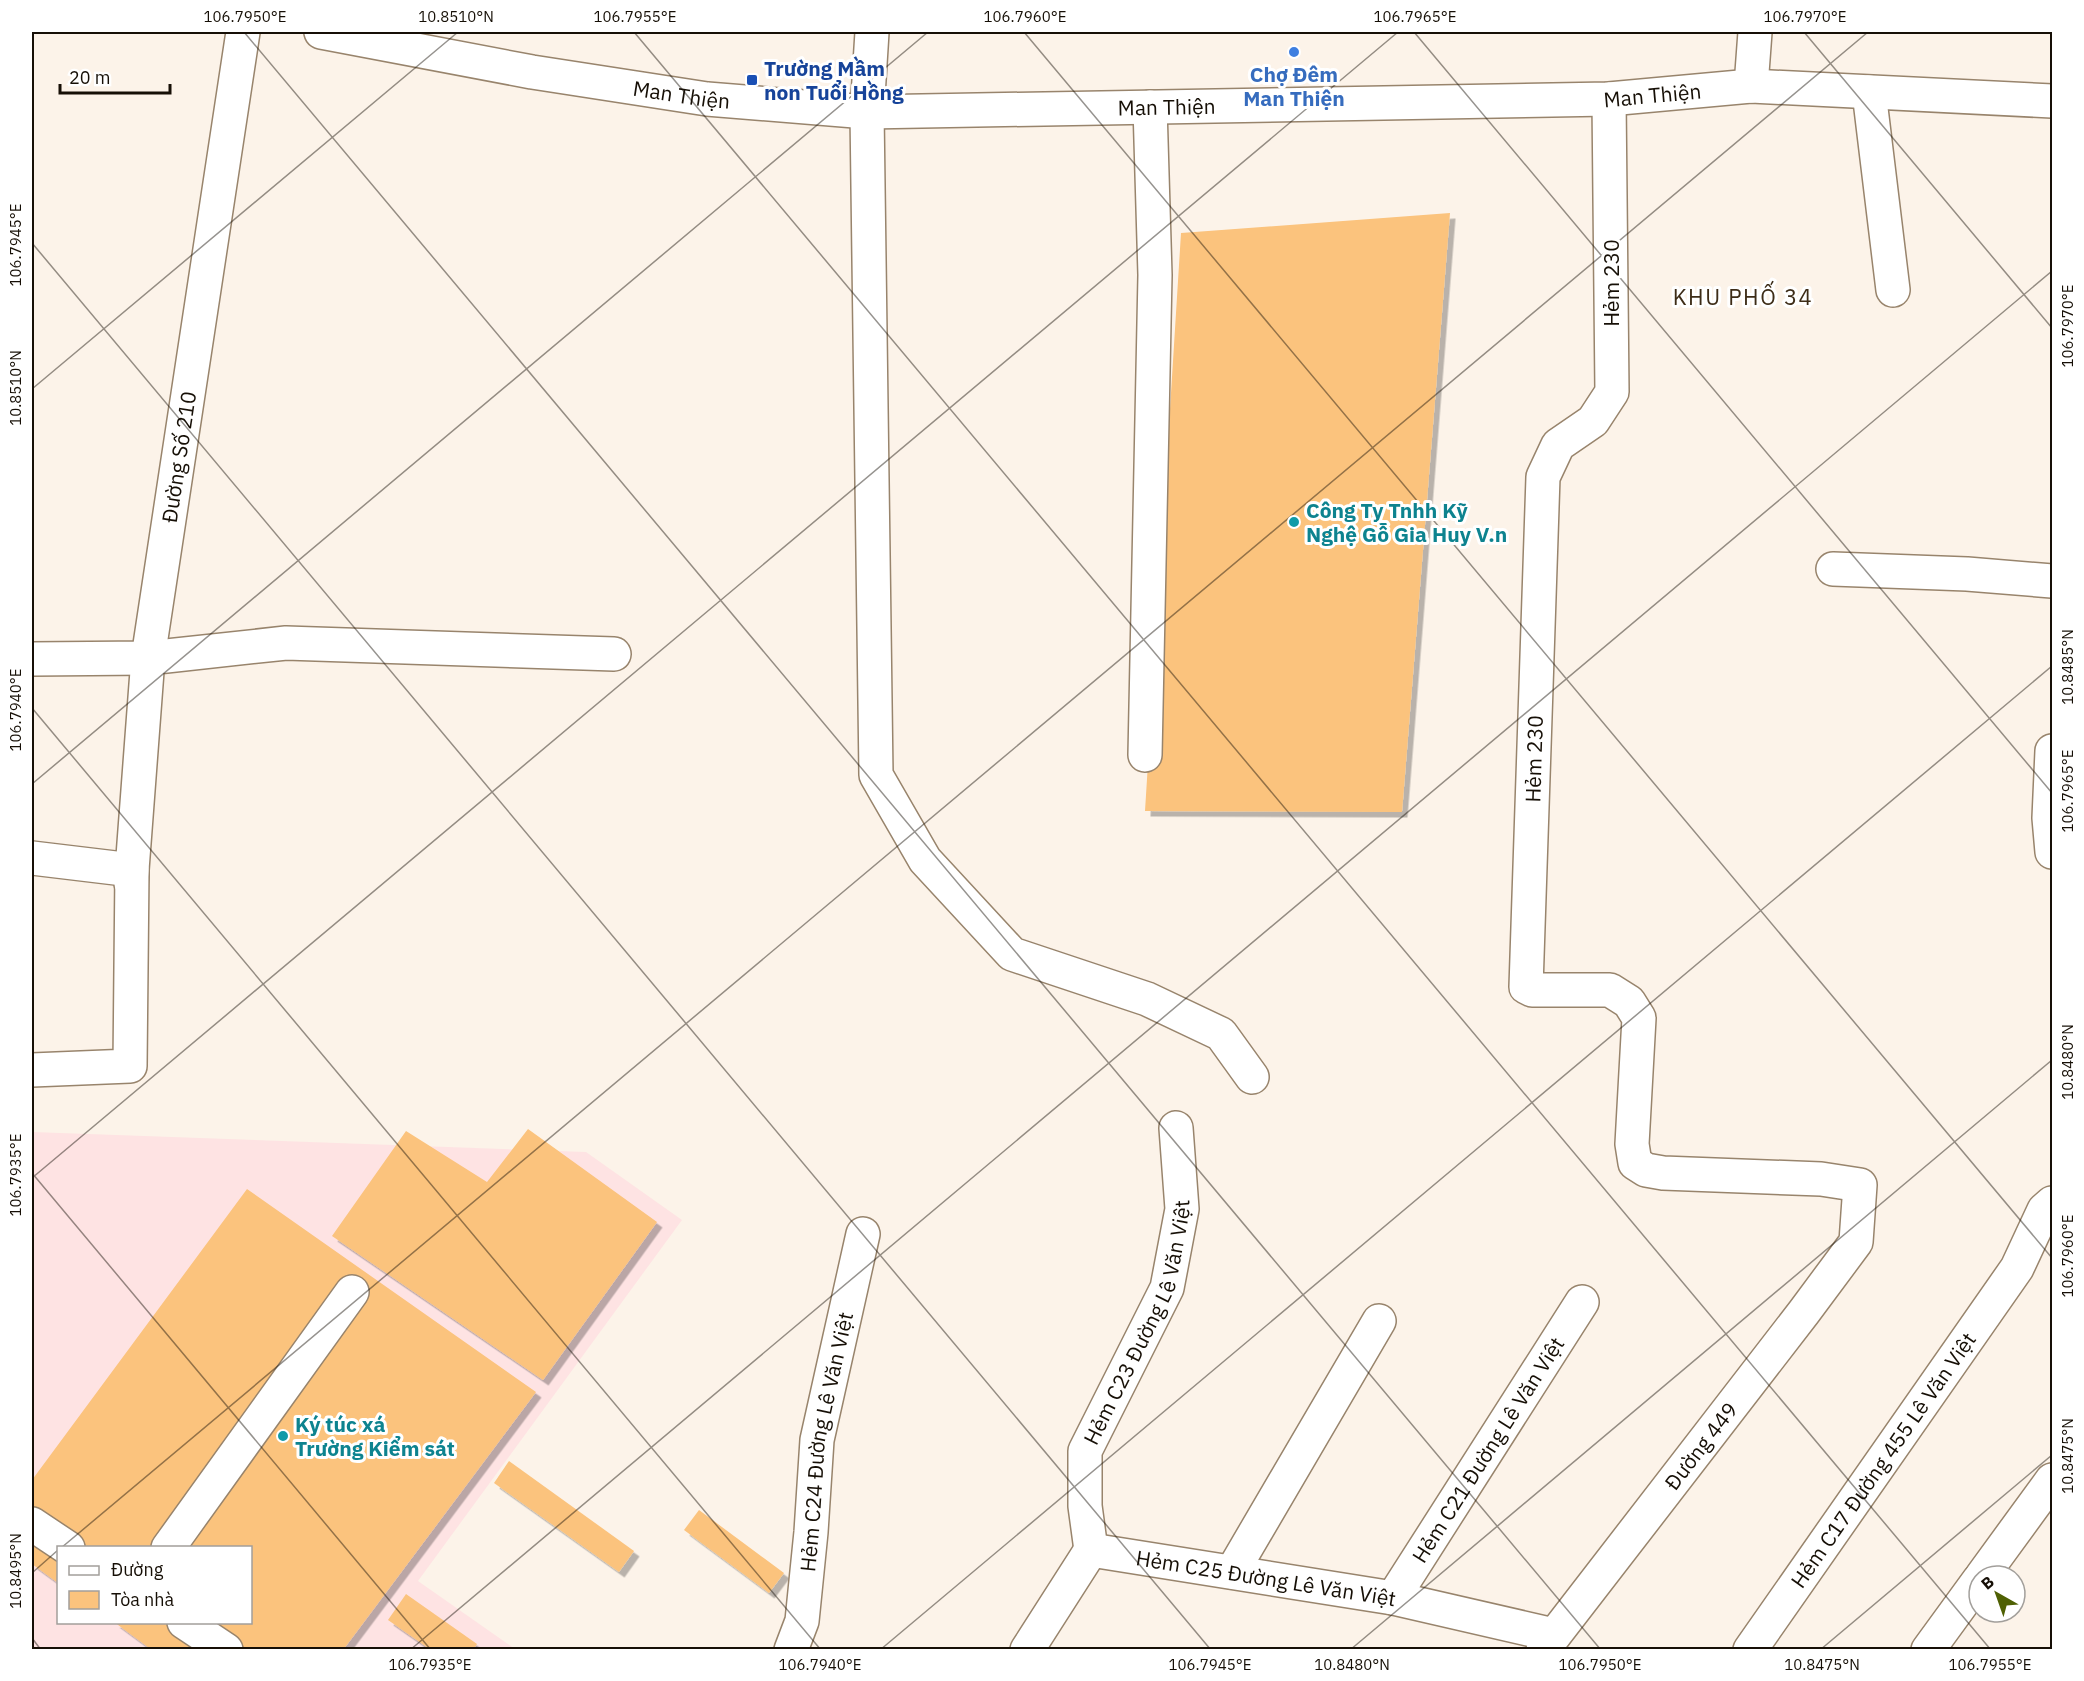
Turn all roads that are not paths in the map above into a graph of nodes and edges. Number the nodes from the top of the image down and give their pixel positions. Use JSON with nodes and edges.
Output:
{"nodes":[{"id":1,"x":243,"y":32,"type":"edge"},
{"id":2,"x":321,"y":32,"type":"edge"},
{"id":3,"x":872,"y":32,"type":"edge"},
{"id":4,"x":1755,"y":32,"type":"edge"},
{"id":5,"x":1751,"y":86,"type":"junction"},
{"id":6,"x":1869,"y":92,"type":"junction"},
{"id":7,"x":1610,"y":99,"type":"junction"},
{"id":8,"x":2052,"y":101,"type":"edge"},
{"id":9,"x":1150,"y":107,"type":"junction"},
{"id":10,"x":867,"y":112,"type":"junction"},
{"id":11,"x":1893,"y":290,"type":"dead end"},
{"id":12,"x":1833,"y":569,"type":"dead end"},
{"id":13,"x":2052,"y":581,"type":"edge"},
{"id":14,"x":614,"y":654,"type":"dead end"},
{"id":15,"x":148,"y":658,"type":"junction"},
{"id":16,"x":32,"y":659,"type":"edge"},
{"id":17,"x":2052,"y":751,"type":"edge"},
{"id":18,"x":1144,"y":755,"type":"dead end"},
{"id":19,"x":2052,"y":852,"type":"edge"},
{"id":20,"x":32,"y":858,"type":"edge"},
{"id":21,"x":131,"y":883,"type":"junction"},
{"id":22,"x":32,"y":1070,"type":"edge"},
{"id":23,"x":1252,"y":1077,"type":"dead end"},
{"id":24,"x":1176,"y":1128,"type":"dead end"},
{"id":25,"x":2052,"y":1203,"type":"edge"},
{"id":26,"x":863,"y":1234,"type":"dead end"},
{"id":27,"x":1856,"y":1242,"type":"joint"},
{"id":28,"x":352,"y":1292,"type":"dead end"},
{"id":29,"x":1582,"y":1302,"type":"dead end"},
{"id":30,"x":1379,"y":1322,"type":"dead end"},
{"id":31,"x":2052,"y":1480,"type":"edge"},
{"id":32,"x":32,"y":1524,"type":"edge"},
{"id":33,"x":65,"y":1546,"type":"edge"},
{"id":34,"x":169,"y":1546,"type":"edge"},
{"id":35,"x":1091,"y":1550,"type":"junction"},
{"id":36,"x":1991,"y":1564,"type":"edge"},
{"id":37,"x":1232,"y":1572,"type":"junction"},
{"id":38,"x":1967,"y":1596,"type":"edge"},
{"id":39,"x":1393,"y":1599,"type":"junction"},
{"id":40,"x":186,"y":1624,"type":"edge"},
{"id":41,"x":1548,"y":1642,"type":"edge"},
{"id":42,"x":226,"y":1650,"type":"edge"},
{"id":43,"x":791,"y":1650,"type":"edge"},
{"id":44,"x":1027,"y":1650,"type":"edge"},
{"id":45,"x":1750,"y":1650,"type":"edge"},
{"id":46,"x":1928,"y":1650,"type":"edge"}],
"edges":[{"from":1,"to":15,"type":"street","name":"Đường Số 210"},
{"from":2,"to":10,"type":"street","name":"Man Thiện"},
{"from":3,"to":10,"type":"street"},
{"from":4,"to":5,"type":"street"},
{"from":5,"to":6,"type":"street","name":"Man Thiện"},
{"from":5,"to":7,"type":"street","name":"Man Thiện"},
{"from":6,"to":8,"type":"street","name":"Man Thiện"},
{"from":6,"to":11,"type":"street"},
{"from":7,"to":9,"type":"street","name":"Man Thiện"},
{"from":7,"to":27,"type":"street","name":"Hẻm 230"},
{"from":9,"to":10,"type":"street","name":"Man Thiện"},
{"from":9,"to":18,"type":"street"},
{"from":10,"to":23,"type":"street"},
{"from":12,"to":13,"type":"street"},
{"from":14,"to":15,"type":"street"},
{"from":15,"to":16,"type":"street"},
{"from":15,"to":21,"type":"street","name":"Đường Số 210"},
{"from":17,"to":19,"type":"street"},
{"from":20,"to":21,"type":"street"},
{"from":21,"to":22,"type":"street","name":"Đường Số 210"},
{"from":24,"to":35,"type":"street","name":"Hẻm C23 Đường Lê Văn Việt"},
{"from":25,"to":45,"type":"street","name":"Hẻm C17 Đường 455 Lê Văn Việt"},
{"from":26,"to":43,"type":"street","name":"Hẻm C24 Đường Lê Văn Việt"},
{"from":27,"to":41,"type":"street","name":"Đường 449"},
{"from":28,"to":34,"type":"street"},
{"from":29,"to":39,"type":"street","name":"Hẻm C21 Đường Lê Văn Việt"},
{"from":30,"to":37,"type":"street"},
{"from":31,"to":36,"type":"street"},
{"from":32,"to":33,"type":"street"},
{"from":35,"to":37,"type":"street","name":"Hẻm C25 Đường Lê Văn Việt"},
{"from":35,"to":44,"type":"street"},
{"from":37,"to":39,"type":"street","name":"Hẻm C25 Đường Lê Văn Việt"},
{"from":38,"to":46,"type":"street"},
{"from":39,"to":41,"type":"street","name":"Hẻm C25 Đường Lê Văn Việt"},
{"from":40,"to":42,"type":"street"}]}
